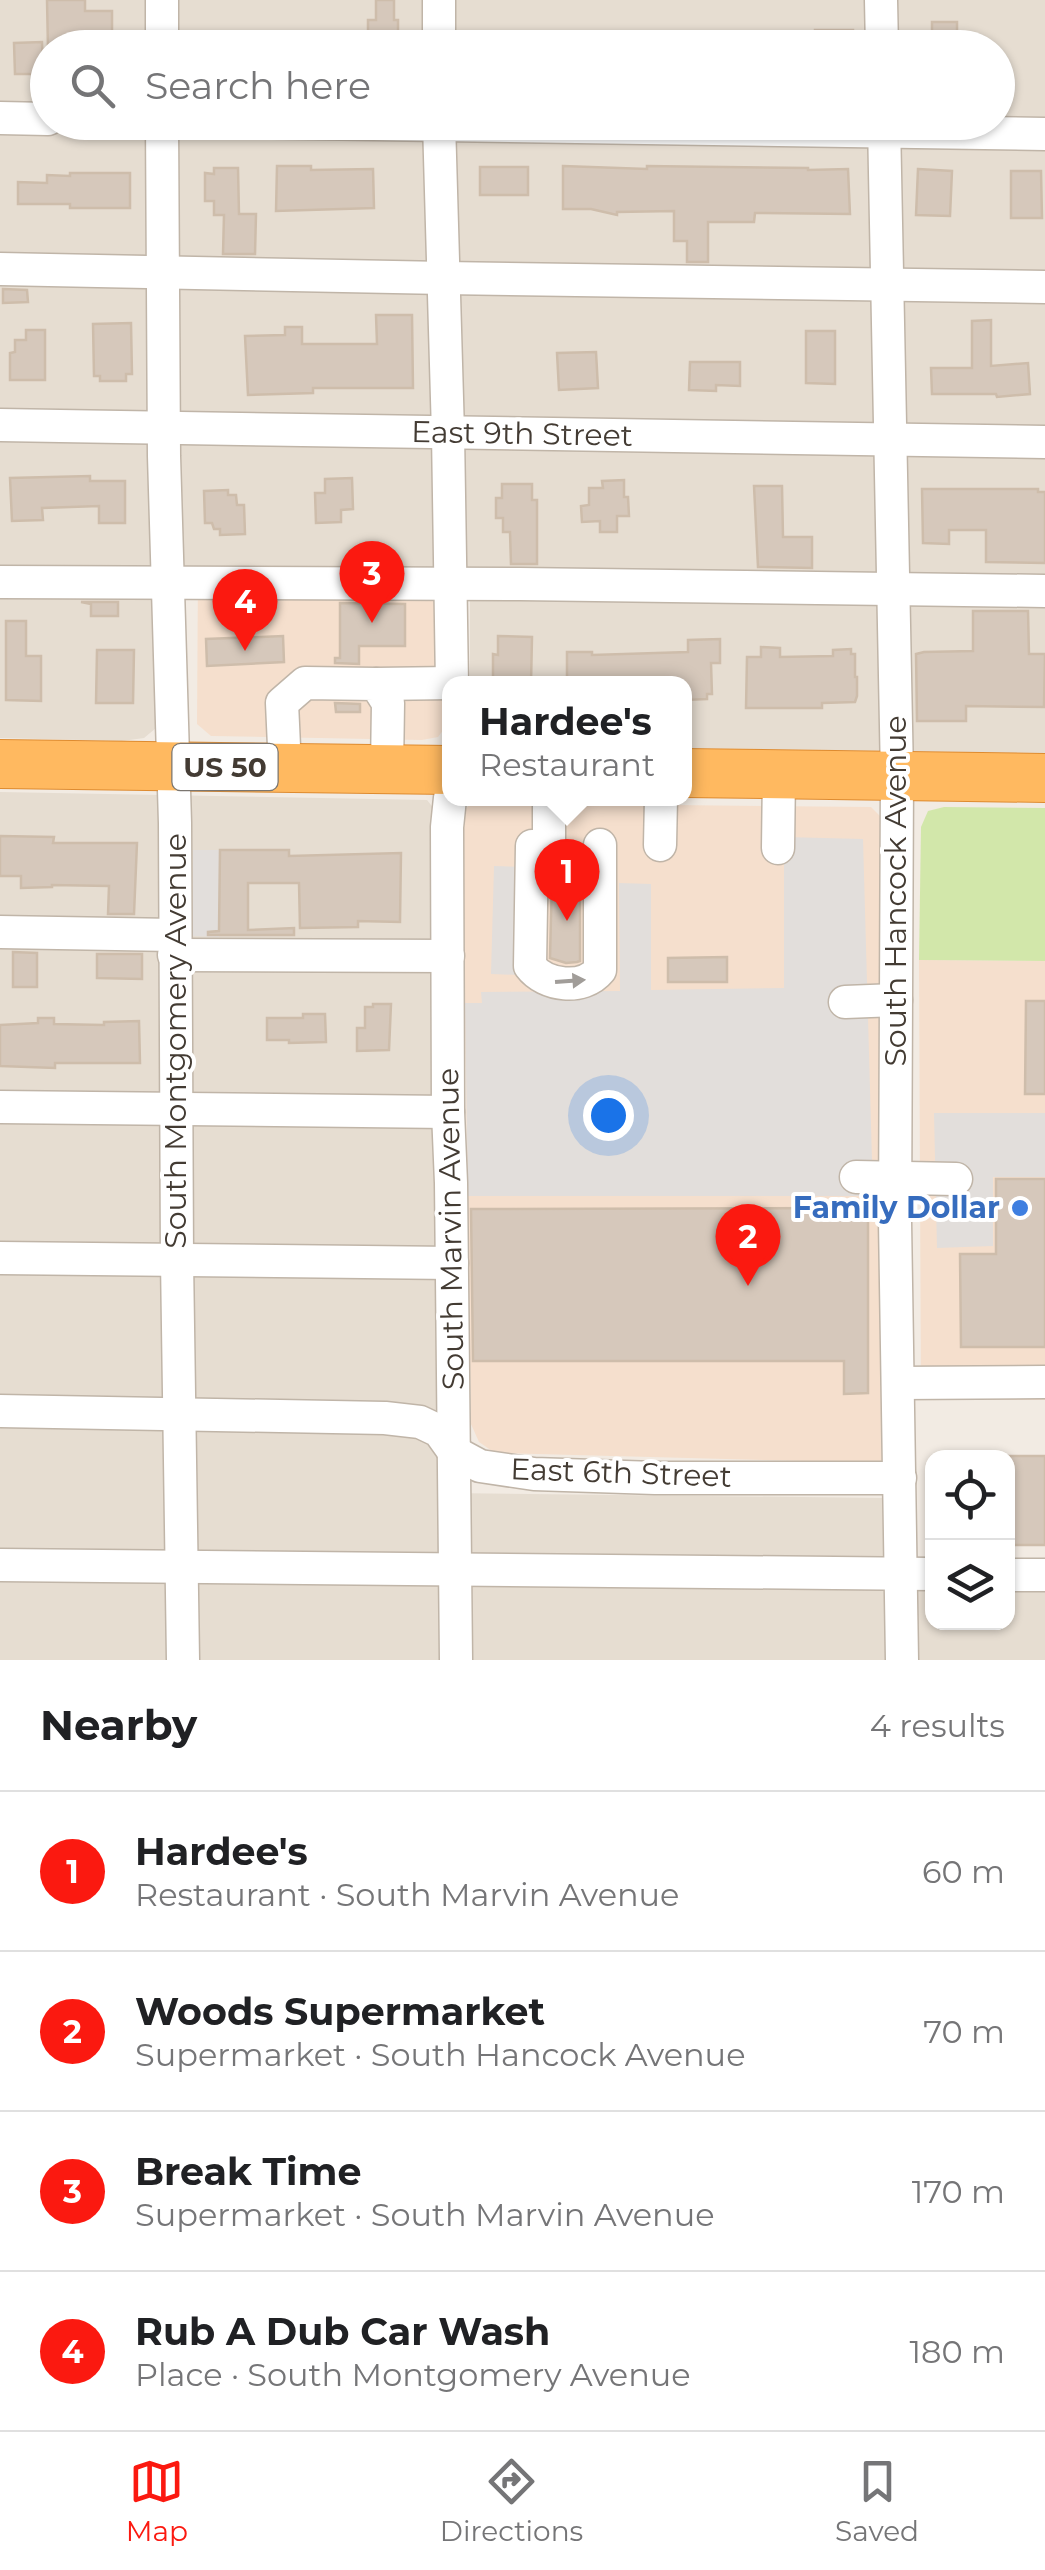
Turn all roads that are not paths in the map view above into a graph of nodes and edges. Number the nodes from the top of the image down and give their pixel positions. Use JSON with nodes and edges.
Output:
{"nodes":[{"id":1,"x":162,"y":0,"type":"edge"},
{"id":2,"x":438,"y":0,"type":"edge"},
{"id":3,"x":882,"y":0,"type":"edge"},
{"id":4,"x":162,"y":30,"type":"edge"},
{"id":5,"x":439,"y":30,"type":"edge"},
{"id":6,"x":882,"y":30,"type":"edge"},
{"id":7,"x":0,"y":118,"type":"edge"},
{"id":8,"x":30,"y":119,"type":"edge"},
{"id":9,"x":1015,"y":133,"type":"edge"},
{"id":10,"x":1045,"y":134,"type":"edge"},
{"id":11,"x":162,"y":140,"type":"edge"},
{"id":12,"x":440,"y":140,"type":"edge"},
{"id":13,"x":884,"y":140,"type":"edge"},
{"id":14,"x":0,"y":269,"type":"edge"},
{"id":15,"x":164,"y":271,"type":"junction"},
{"id":16,"x":444,"y":278,"type":"junction"},
{"id":17,"x":887,"y":286,"type":"junction"},
{"id":18,"x":1045,"y":287,"type":"edge"},
{"id":19,"x":0,"y":425,"type":"edge"},
{"id":20,"x":164,"y":429,"type":"junction"},
{"id":21,"x":448,"y":433,"type":"junction"},
{"id":22,"x":891,"y":440,"type":"junction"},
{"id":23,"x":1045,"y":442,"type":"edge"},
{"id":24,"x":0,"y":582,"type":"edge"},
{"id":25,"x":167,"y":583,"type":"junction"},
{"id":26,"x":451,"y":583,"type":"junction"},
{"id":27,"x":894,"y":588,"type":"junction"},
{"id":28,"x":1045,"y":591,"type":"edge"},
{"id":29,"x":452,"y":676,"type":"edge"},
{"id":30,"x":442,"y":683,"type":"edge"},
{"id":31,"x":376,"y":684,"type":"junction"},
{"id":32,"x":0,"y":764,"type":"edge"},
{"id":33,"x":174,"y":766,"type":"junction"},
{"id":34,"x":285,"y":768,"type":"junction"},
{"id":35,"x":388,"y":769,"type":"junction"},
{"id":36,"x":442,"y":770,"type":"edge"},
{"id":37,"x":692,"y":773,"type":"edge"},
{"id":38,"x":779,"y":774,"type":"junction"},
{"id":39,"x":897,"y":776,"type":"junction"},
{"id":40,"x":1045,"y":778,"type":"edge"},
{"id":41,"x":449,"y":806,"type":"edge"},
{"id":42,"x":548,"y":806,"type":"edge"},
{"id":43,"x":661,"y":806,"type":"edge"},
{"id":44,"x":600,"y":846,"type":"dead end"},
{"id":45,"x":660,"y":846,"type":"dead end"},
{"id":46,"x":778,"y":848,"type":"dead end"},
{"id":47,"x":0,"y":932,"type":"edge"},
{"id":48,"x":174,"y":945,"type":"junction"},
{"id":49,"x":448,"y":956,"type":"junction"},
{"id":50,"x":896,"y":1000,"type":"junction"},
{"id":51,"x":846,"y":1002,"type":"dead end"},
{"id":52,"x":0,"y":1107,"type":"edge"},
{"id":53,"x":176,"y":1110,"type":"junction"},
{"id":54,"x":448,"y":1112,"type":"junction"},
{"id":55,"x":856,"y":1177,"type":"dead end"},
{"id":56,"x":895,"y":1179,"type":"junction"},
{"id":57,"x":956,"y":1179,"type":"dead end"},
{"id":58,"x":0,"y":1258,"type":"edge"},
{"id":59,"x":177,"y":1260,"type":"junction"},
{"id":60,"x":452,"y":1263,"type":"junction"},
{"id":61,"x":1045,"y":1382,"type":"edge"},
{"id":62,"x":898,"y":1383,"type":"junction"},
{"id":63,"x":0,"y":1412,"type":"edge"},
{"id":64,"x":179,"y":1414,"type":"junction"},
{"id":65,"x":454,"y":1452,"type":"junction"},
{"id":66,"x":900,"y":1478,"type":"junction"},
{"id":67,"x":0,"y":1565,"type":"edge"},
{"id":68,"x":181,"y":1566,"type":"junction"},
{"id":69,"x":456,"y":1570,"type":"junction"},
{"id":70,"x":917,"y":1574,"type":"edge"},
{"id":71,"x":1015,"y":1575,"type":"edge"},
{"id":72,"x":1045,"y":1575,"type":"edge"},
{"id":73,"x":182,"y":1660,"type":"edge"},
{"id":74,"x":456,"y":1660,"type":"edge"},
{"id":75,"x":902,"y":1660,"type":"edge"}],
"edges":[{"from":1,"to":4,"type":"street"},
{"from":2,"to":5,"type":"street"},
{"from":3,"to":6,"type":"street"},
{"from":7,"to":8,"type":"street"},
{"from":9,"to":10,"type":"street"},
{"from":11,"to":15,"type":"street","name":"South Montgomery Avenue"},
{"from":12,"to":16,"type":"street"},
{"from":13,"to":17,"type":"street","name":"South Hancock Avenue"},
{"from":14,"to":15,"type":"street"},
{"from":15,"to":16,"type":"street"},
{"from":15,"to":20,"type":"street","name":"South Montgomery Avenue"},
{"from":16,"to":17,"type":"street"},
{"from":16,"to":21,"type":"street"},
{"from":17,"to":18,"type":"street"},
{"from":17,"to":22,"type":"street","name":"South Hancock Avenue"},
{"from":19,"to":20,"type":"street","name":"East 9th Street"},
{"from":20,"to":21,"type":"street","name":"East 9th Street"},
{"from":20,"to":25,"type":"street","name":"South Montgomery Avenue"},
{"from":21,"to":22,"type":"street","name":"East 9th Street"},
{"from":21,"to":26,"type":"street"},
{"from":22,"to":23,"type":"street","name":"East 9th Street"},
{"from":22,"to":27,"type":"street","name":"South Hancock Avenue"},
{"from":24,"to":25,"type":"street"},
{"from":25,"to":26,"type":"street"},
{"from":25,"to":33,"type":"street","name":"South Montgomery Avenue"},
{"from":26,"to":27,"type":"street"},
{"from":26,"to":29,"type":"street"},
{"from":27,"to":28,"type":"street"},
{"from":27,"to":39,"type":"street","name":"South Hancock Avenue"},
{"from":30,"to":31,"type":"street"},
{"from":31,"to":34,"type":"street"},
{"from":31,"to":35,"type":"street"},
{"from":32,"to":33,"type":"highway","number":"US 50"},
{"from":33,"to":34,"type":"highway","number":"US 50"},
{"from":33,"to":48,"type":"street","name":"South Montgomery Avenue"},
{"from":34,"to":35,"type":"highway","number":"US 50"},
{"from":35,"to":36,"type":"highway","number":"US 50"},
{"from":37,"to":38,"type":"highway"},
{"from":38,"to":39,"type":"highway"},
{"from":38,"to":46,"type":"street"},
{"from":39,"to":40,"type":"highway"},
{"from":39,"to":50,"type":"street","name":"South Hancock Avenue"},
{"from":41,"to":49,"type":"street","name":"South Marvin Avenue"},
{"from":42,"to":44,"type":"street","one_way":true},
{"from":43,"to":45,"type":"street"},
{"from":47,"to":48,"type":"street"},
{"from":48,"to":49,"type":"street"},
{"from":48,"to":53,"type":"street","name":"South Montgomery Avenue"},
{"from":49,"to":54,"type":"street","name":"South Marvin Avenue"},
{"from":50,"to":51,"type":"street"},
{"from":50,"to":56,"type":"street","name":"South Hancock Avenue"},
{"from":52,"to":53,"type":"street"},
{"from":53,"to":54,"type":"street"},
{"from":53,"to":59,"type":"street","name":"South Montgomery Avenue"},
{"from":54,"to":60,"type":"street","name":"South Marvin Avenue"},
{"from":55,"to":56,"type":"street"},
{"from":56,"to":57,"type":"street"},
{"from":56,"to":62,"type":"street","name":"South Hancock Avenue"},
{"from":58,"to":59,"type":"street"},
{"from":59,"to":60,"type":"street"},
{"from":59,"to":64,"type":"street","name":"South Montgomery Avenue"},
{"from":60,"to":65,"type":"street","name":"South Marvin Avenue"},
{"from":61,"to":62,"type":"street"},
{"from":62,"to":66,"type":"street","name":"South Hancock Avenue"},
{"from":63,"to":64,"type":"street","name":"East 6th Street"},
{"from":64,"to":65,"type":"street","name":"East 6th Street"},
{"from":64,"to":68,"type":"street","name":"South Montgomery Avenue"},
{"from":65,"to":66,"type":"street","name":"East 6th Street"},
{"from":65,"to":69,"type":"street","name":"South Marvin Avenue"},
{"from":66,"to":70,"type":"street","name":"South Hancock Avenue"},
{"from":67,"to":68,"type":"street"},
{"from":68,"to":69,"type":"street"},
{"from":68,"to":73,"type":"street","name":"South Montgomery Avenue"},
{"from":69,"to":70,"type":"street"},
{"from":69,"to":74,"type":"street","name":"South Marvin Avenue"},
{"from":70,"to":75,"type":"street","name":"South Hancock Avenue"},
{"from":71,"to":72,"type":"street"}]}
